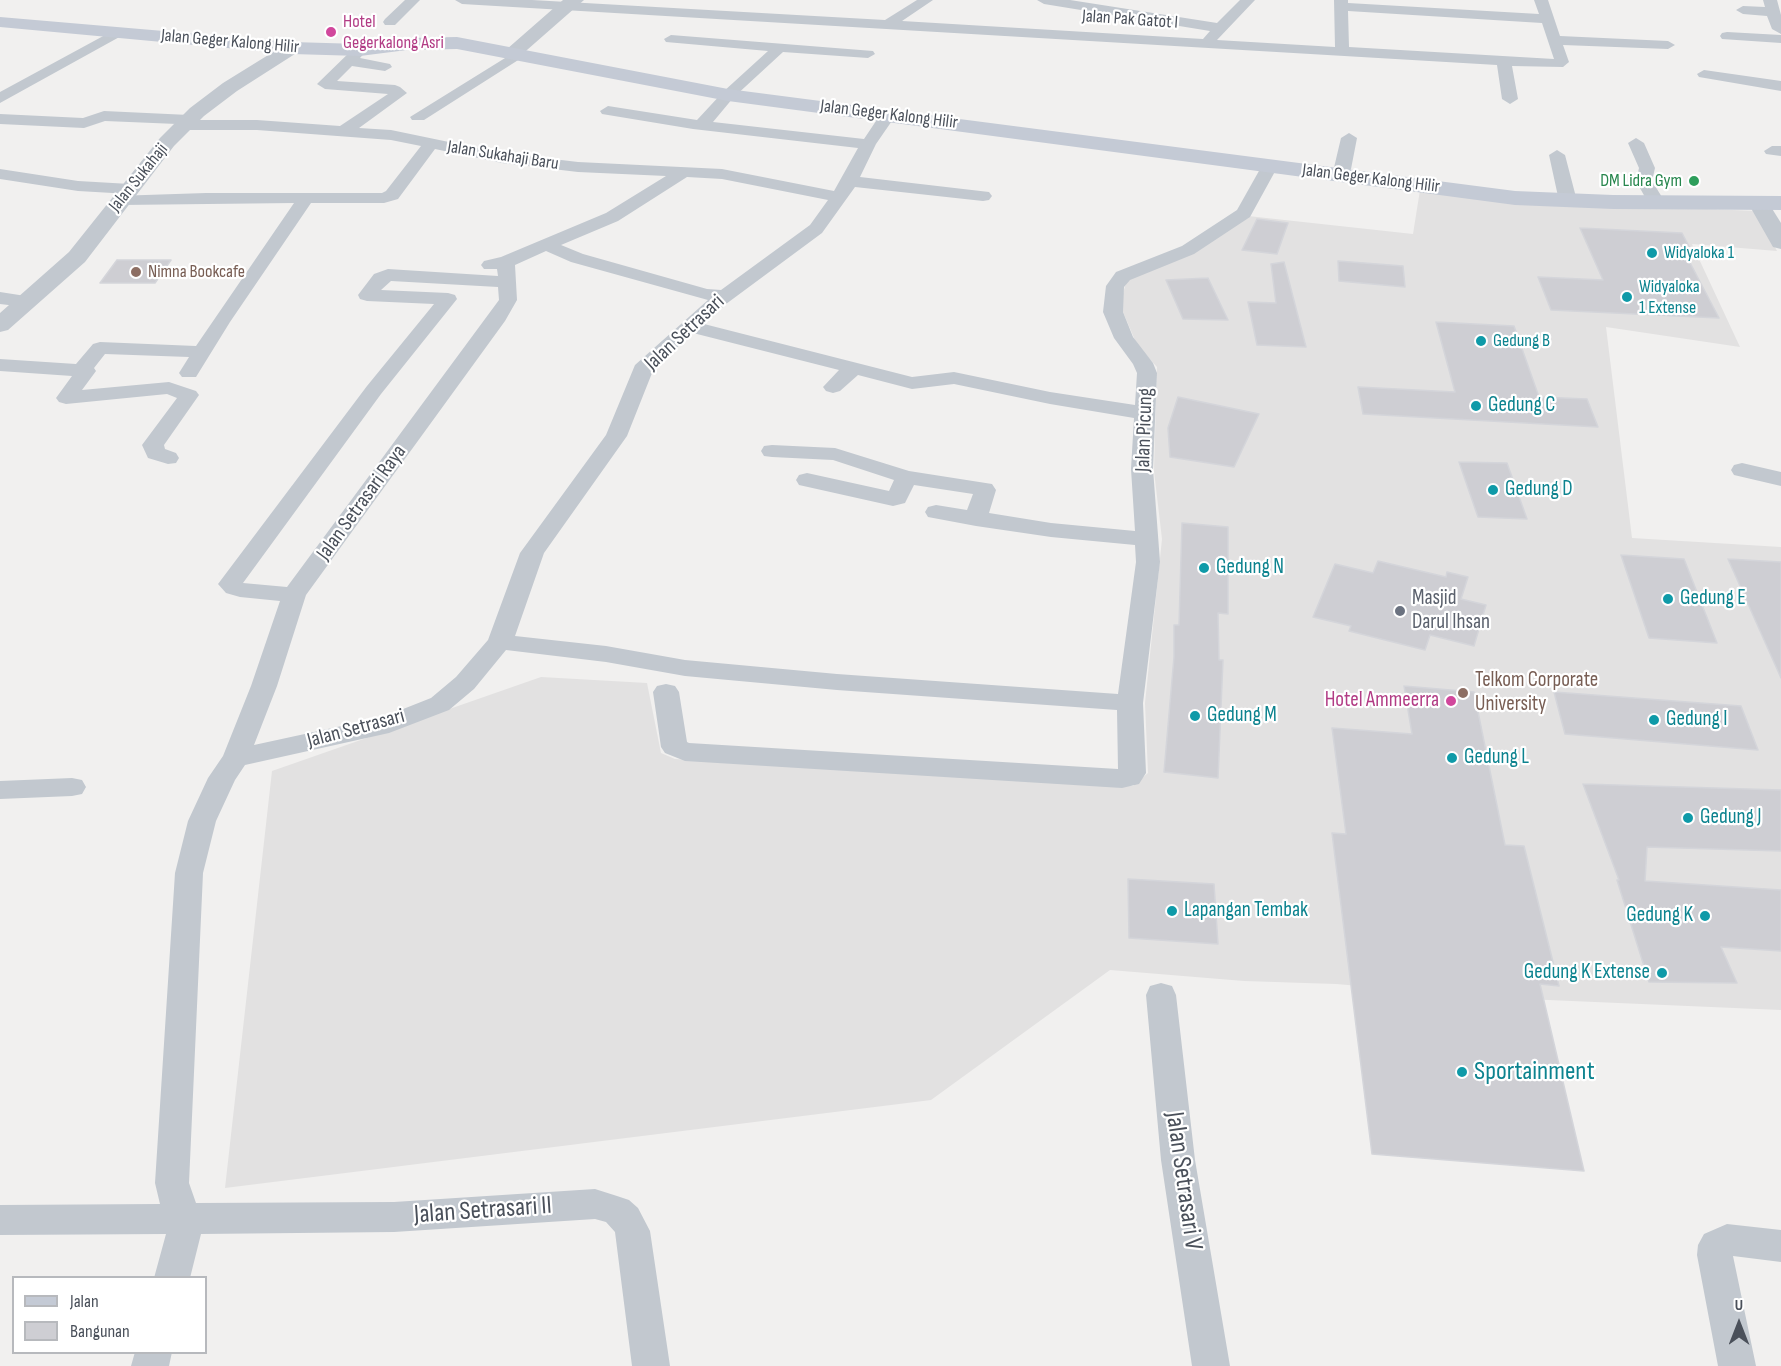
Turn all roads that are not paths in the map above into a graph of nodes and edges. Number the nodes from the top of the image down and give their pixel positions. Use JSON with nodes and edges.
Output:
{"nodes":[{"id":1,"x":413,"y":0,"type":"edge"},
{"id":2,"x":462,"y":0,"type":"edge"},
{"id":3,"x":926,"y":0,"type":"edge"},
{"id":4,"x":1044,"y":0,"type":"edge"},
{"id":5,"x":1248,"y":0,"type":"edge"},
{"id":6,"x":1541,"y":0,"type":"edge"},
{"id":7,"x":570,"y":3,"type":"edge"},
{"id":8,"x":1342,"y":4,"type":"edge"},
{"id":9,"x":1772,"y":6,"type":"edge"},
{"id":10,"x":1743,"y":10,"type":"dead end"},
{"id":11,"x":0,"y":22,"type":"edge"},
{"id":12,"x":390,"y":22,"type":"dead end"},
{"id":13,"x":1554,"y":22,"type":"junction"},
{"id":14,"x":889,"y":24,"type":"junction"},
{"id":15,"x":1219,"y":28,"type":"junction"},
{"id":16,"x":1781,"y":30,"type":"edge"},
{"id":17,"x":118,"y":32,"type":"junction"},
{"id":18,"x":1727,"y":36,"type":"dead end"},
{"id":19,"x":671,"y":39,"type":"dead end"},
{"id":20,"x":1781,"y":39,"type":"edge"},
{"id":21,"x":1556,"y":40,"type":"junction"},
{"id":22,"x":1205,"y":44,"type":"junction"},
{"id":23,"x":1668,"y":45,"type":"dead end"},
{"id":24,"x":292,"y":48,"type":"junction"},
{"id":25,"x":778,"y":49,"type":"junction"},
{"id":26,"x":1342,"y":52,"type":"junction"},
{"id":27,"x":515,"y":53,"type":"junction"},
{"id":28,"x":868,"y":54,"type":"dead end"},
{"id":29,"x":355,"y":55,"type":"junction"},
{"id":30,"x":1504,"y":62,"type":"junction"},
{"id":31,"x":385,"y":67,"type":"dead end"},
{"id":32,"x":1704,"y":74,"type":"dead end"},
{"id":33,"x":1781,"y":86,"type":"edge"},
{"id":34,"x":728,"y":95,"type":"junction"},
{"id":35,"x":0,"y":98,"type":"edge"},
{"id":36,"x":1510,"y":99,"type":"dead end"},
{"id":37,"x":608,"y":111,"type":"dead end"},
{"id":38,"x":888,"y":115,"type":"junction"},
{"id":39,"x":418,"y":117,"type":"dead end"},
{"id":40,"x":0,"y":119,"type":"edge"},
{"id":41,"x":186,"y":122,"type":"junction"},
{"id":42,"x":701,"y":124,"type":"junction"},
{"id":43,"x":344,"y":130,"type":"junction"},
{"id":44,"x":1349,"y":138,"type":"dead end"},
{"id":45,"x":1636,"y":143,"type":"dead end"},
{"id":46,"x":431,"y":144,"type":"junction"},
{"id":47,"x":868,"y":144,"type":"junction"},
{"id":48,"x":1557,"y":155,"type":"dead end"},
{"id":49,"x":1270,"y":166,"type":"junction"},
{"id":50,"x":686,"y":171,"type":"junction"},
{"id":51,"x":0,"y":174,"type":"edge"},
{"id":52,"x":1340,"y":176,"type":"junction"},
{"id":53,"x":844,"y":189,"type":"junction"},
{"id":54,"x":125,"y":195,"type":"junction"},
{"id":55,"x":983,"y":196,"type":"dead end"},
{"id":56,"x":305,"y":200,"type":"junction"},
{"id":57,"x":1568,"y":201,"type":"junction"},
{"id":58,"x":1656,"y":202,"type":"junction"},
{"id":59,"x":1770,"y":203,"type":"edge"},
{"id":60,"x":1781,"y":242,"type":"edge"},
{"id":61,"x":546,"y":245,"type":"junction"},
{"id":62,"x":501,"y":270,"type":"junction"},
{"id":63,"x":468,"y":278,"type":"junction"},
{"id":64,"x":723,"y":296,"type":"junction"},
{"id":65,"x":0,"y":298,"type":"edge"},
{"id":66,"x":448,"y":299,"type":"junction"},
{"id":67,"x":25,"y":301,"type":"junction"},
{"id":68,"x":0,"y":325,"type":"edge"},
{"id":69,"x":690,"y":327,"type":"junction"},
{"id":70,"x":202,"y":352,"type":"junction"},
{"id":71,"x":0,"y":365,"type":"edge"},
{"id":72,"x":854,"y":369,"type":"junction"},
{"id":73,"x":84,"y":370,"type":"junction"},
{"id":74,"x":189,"y":373,"type":"dead end"},
{"id":75,"x":833,"y":387,"type":"dead end"},
{"id":76,"x":1145,"y":413,"type":"junction"},
{"id":77,"x":772,"y":451,"type":"dead end"},
{"id":78,"x":168,"y":458,"type":"dead end"},
{"id":79,"x":1742,"y":470,"type":"dead end"},
{"id":80,"x":906,"y":477,"type":"junction"},
{"id":81,"x":1781,"y":479,"type":"edge"},
{"id":82,"x":807,"y":480,"type":"dead end"},
{"id":83,"x":936,"y":512,"type":"dead end"},
{"id":84,"x":976,"y":519,"type":"junction"},
{"id":85,"x":1148,"y":539,"type":"junction"},
{"id":86,"x":294,"y":595,"type":"junction"},
{"id":87,"x":500,"y":642,"type":"junction"},
{"id":88,"x":666,"y":692,"type":"dead end"},
{"id":89,"x":1130,"y":703,"type":"junction"},
{"id":90,"x":236,"y":758,"type":"junction"},
{"id":91,"x":72,"y":787,"type":"dead end"},
{"id":92,"x":0,"y":790,"type":"edge"},
{"id":93,"x":1161,"y":995,"type":"dead end"},
{"id":94,"x":0,"y":1220,"type":"edge"},
{"id":95,"x":187,"y":1220,"type":"junction"},
{"id":96,"x":1781,"y":1246,"type":"edge"},
{"id":97,"x":173,"y":1276,"type":"edge"},
{"id":98,"x":651,"y":1366,"type":"edge"},
{"id":99,"x":1211,"y":1366,"type":"edge"},
{"id":100,"x":1737,"y":1366,"type":"edge"}],
"edges":[{"from":1,"to":12,"type":"street"},
{"from":2,"to":7,"type":"street","name":"Jalan Pak Gatot I"},
{"from":3,"to":14,"type":"street"},
{"from":4,"to":15,"type":"street"},
{"from":5,"to":15,"type":"street"},
{"from":6,"to":13,"type":"street"},
{"from":7,"to":14,"type":"street","name":"Jalan Pak Gatot I"},
{"from":7,"to":27,"type":"street"},
{"from":8,"to":13,"type":"street"},
{"from":8,"to":26,"type":"street"},
{"from":9,"to":10,"type":"street"},
{"from":9,"to":16,"type":"street"},
{"from":11,"to":17,"type":"main road","name":"Jalan Geger Kalong Hilir"},
{"from":13,"to":21,"type":"street"},
{"from":14,"to":22,"type":"street","name":"Jalan Pak Gatot I"},
{"from":15,"to":22,"type":"street"},
{"from":17,"to":24,"type":"main road","name":"Jalan Geger Kalong Hilir"},
{"from":17,"to":35,"type":"street"},
{"from":18,"to":20,"type":"street"},
{"from":19,"to":25,"type":"street"},
{"from":21,"to":23,"type":"street"},
{"from":21,"to":30,"type":"street","name":"Jalan Pak Gatot I"},
{"from":22,"to":26,"type":"street","name":"Jalan Pak Gatot I"},
{"from":24,"to":29,"type":"main road","name":"Jalan Geger Kalong Hilir"},
{"from":24,"to":41,"type":"street","name":"Jalan Sukahaji"},
{"from":25,"to":28,"type":"street"},
{"from":25,"to":34,"type":"street"},
{"from":26,"to":30,"type":"street","name":"Jalan Pak Gatot I"},
{"from":27,"to":29,"type":"main road","name":"Jalan Geger Kalong Hilir"},
{"from":27,"to":34,"type":"main road","name":"Jalan Geger Kalong Hilir"},
{"from":27,"to":39,"type":"street"},
{"from":29,"to":31,"type":"street"},
{"from":29,"to":43,"type":"street"},
{"from":30,"to":36,"type":"street"},
{"from":32,"to":33,"type":"street"},
{"from":34,"to":38,"type":"main road","name":"Jalan Geger Kalong Hilir"},
{"from":34,"to":42,"type":"street"},
{"from":37,"to":42,"type":"street"},
{"from":38,"to":47,"type":"street","name":"Jalan Setrasari"},
{"from":38,"to":49,"type":"main road","name":"Jalan Geger Kalong Hilir"},
{"from":40,"to":41,"type":"street"},
{"from":41,"to":43,"type":"street"},
{"from":41,"to":54,"type":"street","name":"Jalan Sukahaji"},
{"from":42,"to":47,"type":"street"},
{"from":43,"to":46,"type":"street"},
{"from":44,"to":52,"type":"street"},
{"from":45,"to":58,"type":"street"},
{"from":46,"to":50,"type":"street","name":"Jalan Sukahaji Baru"},
{"from":46,"to":56,"type":"street","name":"Jalan Sukahaji Baru"},
{"from":47,"to":53,"type":"street","name":"Jalan Setrasari"},
{"from":48,"to":57,"type":"street"},
{"from":49,"to":52,"type":"main road","name":"Jalan Geger Kalong Hilir"},
{"from":49,"to":76,"type":"street","name":"Jalan Picung"},
{"from":50,"to":53,"type":"street","name":"Jalan Sukahaji Baru"},
{"from":50,"to":61,"type":"street"},
{"from":51,"to":54,"type":"street","name":"Jalan Sukahaji Baru"},
{"from":52,"to":57,"type":"main road","name":"Jalan Geger Kalong Hilir"},
{"from":53,"to":55,"type":"street"},
{"from":53,"to":64,"type":"street","name":"Jalan Setrasari"},
{"from":54,"to":56,"type":"street","name":"Jalan Sukahaji Baru"},
{"from":54,"to":67,"type":"street","name":"Jalan Sukahaji"},
{"from":56,"to":70,"type":"street"},
{"from":57,"to":58,"type":"main road","name":"Jalan Geger Kalong Hilir"},
{"from":58,"to":59,"type":"main road","name":"Jalan Geger Kalong Hilir"},
{"from":59,"to":60,"type":"street"},
{"from":61,"to":62,"type":"street"},
{"from":61,"to":64,"type":"street"},
{"from":62,"to":63,"type":"street"},
{"from":62,"to":86,"type":"street","name":"Jalan Setrasari Raya"},
{"from":63,"to":66,"type":"street"},
{"from":63,"to":66,"type":"street"},
{"from":64,"to":69,"type":"street","name":"Jalan Setrasari"},
{"from":65,"to":67,"type":"street"},
{"from":66,"to":86,"type":"street"},
{"from":67,"to":68,"type":"street","name":"Jalan Sukahaji"},
{"from":69,"to":72,"type":"street"},
{"from":69,"to":87,"type":"street","name":"Jalan Setrasari"},
{"from":70,"to":73,"type":"street"},
{"from":70,"to":74,"type":"street"},
{"from":71,"to":73,"type":"street"},
{"from":72,"to":75,"type":"street"},
{"from":72,"to":76,"type":"street"},
{"from":73,"to":78,"type":"street"},
{"from":76,"to":85,"type":"street","name":"Jalan Picung"},
{"from":77,"to":80,"type":"street"},
{"from":79,"to":81,"type":"street"},
{"from":80,"to":82,"type":"street"},
{"from":80,"to":84,"type":"street"},
{"from":83,"to":84,"type":"street"},
{"from":84,"to":85,"type":"street"},
{"from":85,"to":89,"type":"street","name":"Jalan Picung"},
{"from":86,"to":90,"type":"street","name":"Jalan Setrasari Raya"},
{"from":87,"to":89,"type":"street"},
{"from":87,"to":90,"type":"street","name":"Jalan Setrasari"},
{"from":88,"to":89,"type":"street","name":"Jalan Picung"},
{"from":90,"to":95,"type":"street"},
{"from":91,"to":92,"type":"street"},
{"from":93,"to":99,"type":"street","name":"Jalan Setrasari V"},
{"from":94,"to":95,"type":"street","name":"Jalan Setrasari II"},
{"from":95,"to":97,"type":"street"},
{"from":95,"to":98,"type":"street","name":"Jalan Setrasari II"},
{"from":96,"to":100,"type":"street"}]}
